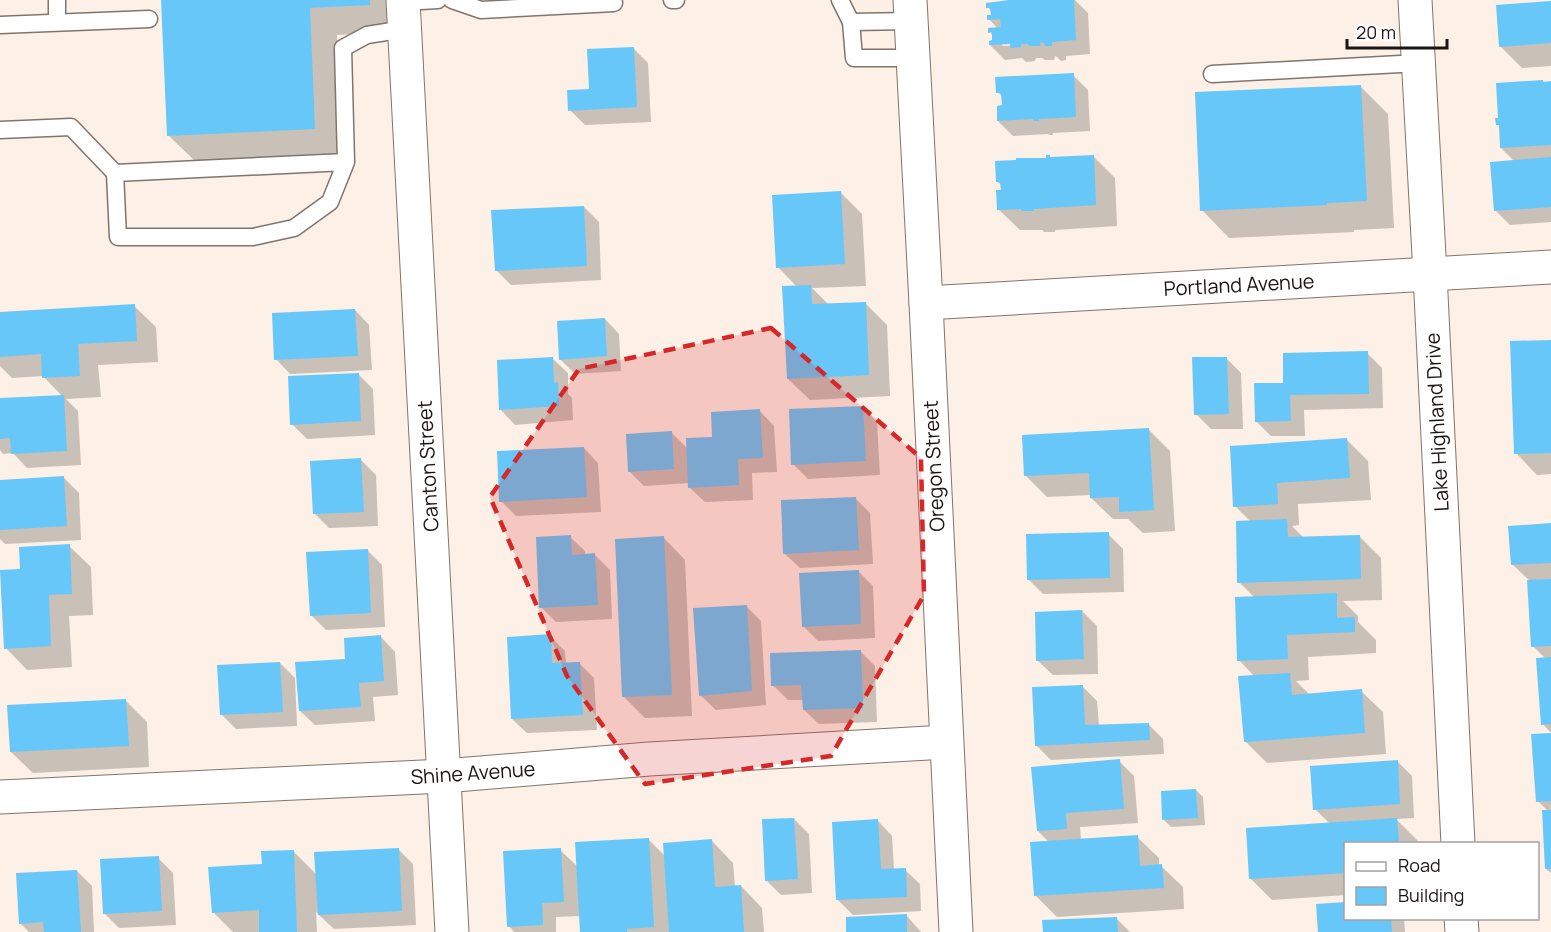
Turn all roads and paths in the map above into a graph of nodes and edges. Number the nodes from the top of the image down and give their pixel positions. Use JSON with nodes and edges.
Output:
{"nodes":[{"id":1,"x":57,"y":0,"type":"edge"},
{"id":2,"x":438,"y":0,"type":"edge"},
{"id":3,"x":452,"y":0,"type":"edge"},
{"id":4,"x":672,"y":0,"type":"edge"},
{"id":5,"x":676,"y":0,"type":"edge"},
{"id":6,"x":840,"y":0,"type":"edge"},
{"id":7,"x":1415,"y":0,"type":"edge"},
{"id":8,"x":614,"y":3,"type":"dead end"},
{"id":9,"x":404,"y":10,"type":"edge"},
{"id":10,"x":910,"y":10,"type":"edge"},
{"id":11,"x":149,"y":19,"type":"dead end"},
{"id":12,"x":57,"y":22,"type":"junction"},
{"id":13,"x":852,"y":22,"type":"junction"},
{"id":14,"x":0,"y":25,"type":"edge"},
{"id":15,"x":913,"y":58,"type":"junction"},
{"id":16,"x":1419,"y":63,"type":"junction"},
{"id":17,"x":1212,"y":74,"type":"dead end"},
{"id":18,"x":0,"y":130,"type":"edge"},
{"id":19,"x":346,"y":162,"type":"junction"},
{"id":20,"x":115,"y":172,"type":"junction"},
{"id":21,"x":1551,"y":267,"type":"edge"},
{"id":22,"x":1430,"y":274,"type":"junction"},
{"id":23,"x":926,"y":303,"type":"junction"},
{"id":24,"x":946,"y":742,"type":"junction"},
{"id":25,"x":444,"y":776,"type":"junction"},
{"id":26,"x":0,"y":797,"type":"edge"},
{"id":27,"x":1458,"y":842,"type":"edge"},
{"id":28,"x":452,"y":932,"type":"edge"},
{"id":29,"x":956,"y":932,"type":"edge"}],
"edges":[{"from":1,"to":12,"type":"lane"},
{"from":2,"to":9,"type":"lane"},
{"from":3,"to":8,"type":"lane"},
{"from":4,"to":5,"type":"lane"},
{"from":6,"to":13,"type":"lane"},
{"from":7,"to":16,"type":"street","name":"Lake Highland Drive"},
{"from":9,"to":19,"type":"lane"},
{"from":9,"to":25,"type":"street","name":"Canton Street"},
{"from":10,"to":13,"type":"lane"},
{"from":10,"to":15,"type":"street","name":"Oregon Street"},
{"from":11,"to":12,"type":"lane"},
{"from":12,"to":14,"type":"lane"},
{"from":13,"to":15,"type":"lane"},
{"from":15,"to":23,"type":"street","name":"Oregon Street"},
{"from":16,"to":17,"type":"lane"},
{"from":16,"to":22,"type":"street","name":"Lake Highland Drive"},
{"from":18,"to":20,"type":"lane"},
{"from":19,"to":20,"type":"lane"},
{"from":19,"to":20,"type":"lane"},
{"from":21,"to":22,"type":"street","name":"Portland Avenue"},
{"from":22,"to":23,"type":"street","name":"Portland Avenue"},
{"from":22,"to":27,"type":"street","name":"Lake Highland Drive"},
{"from":23,"to":24,"type":"street","name":"Oregon Street"},
{"from":24,"to":25,"type":"street","name":"Shine Avenue"},
{"from":24,"to":29,"type":"street","name":"Oregon Street"},
{"from":25,"to":26,"type":"street","name":"Shine Avenue"},
{"from":25,"to":28,"type":"street","name":"Canton Street"}]}
